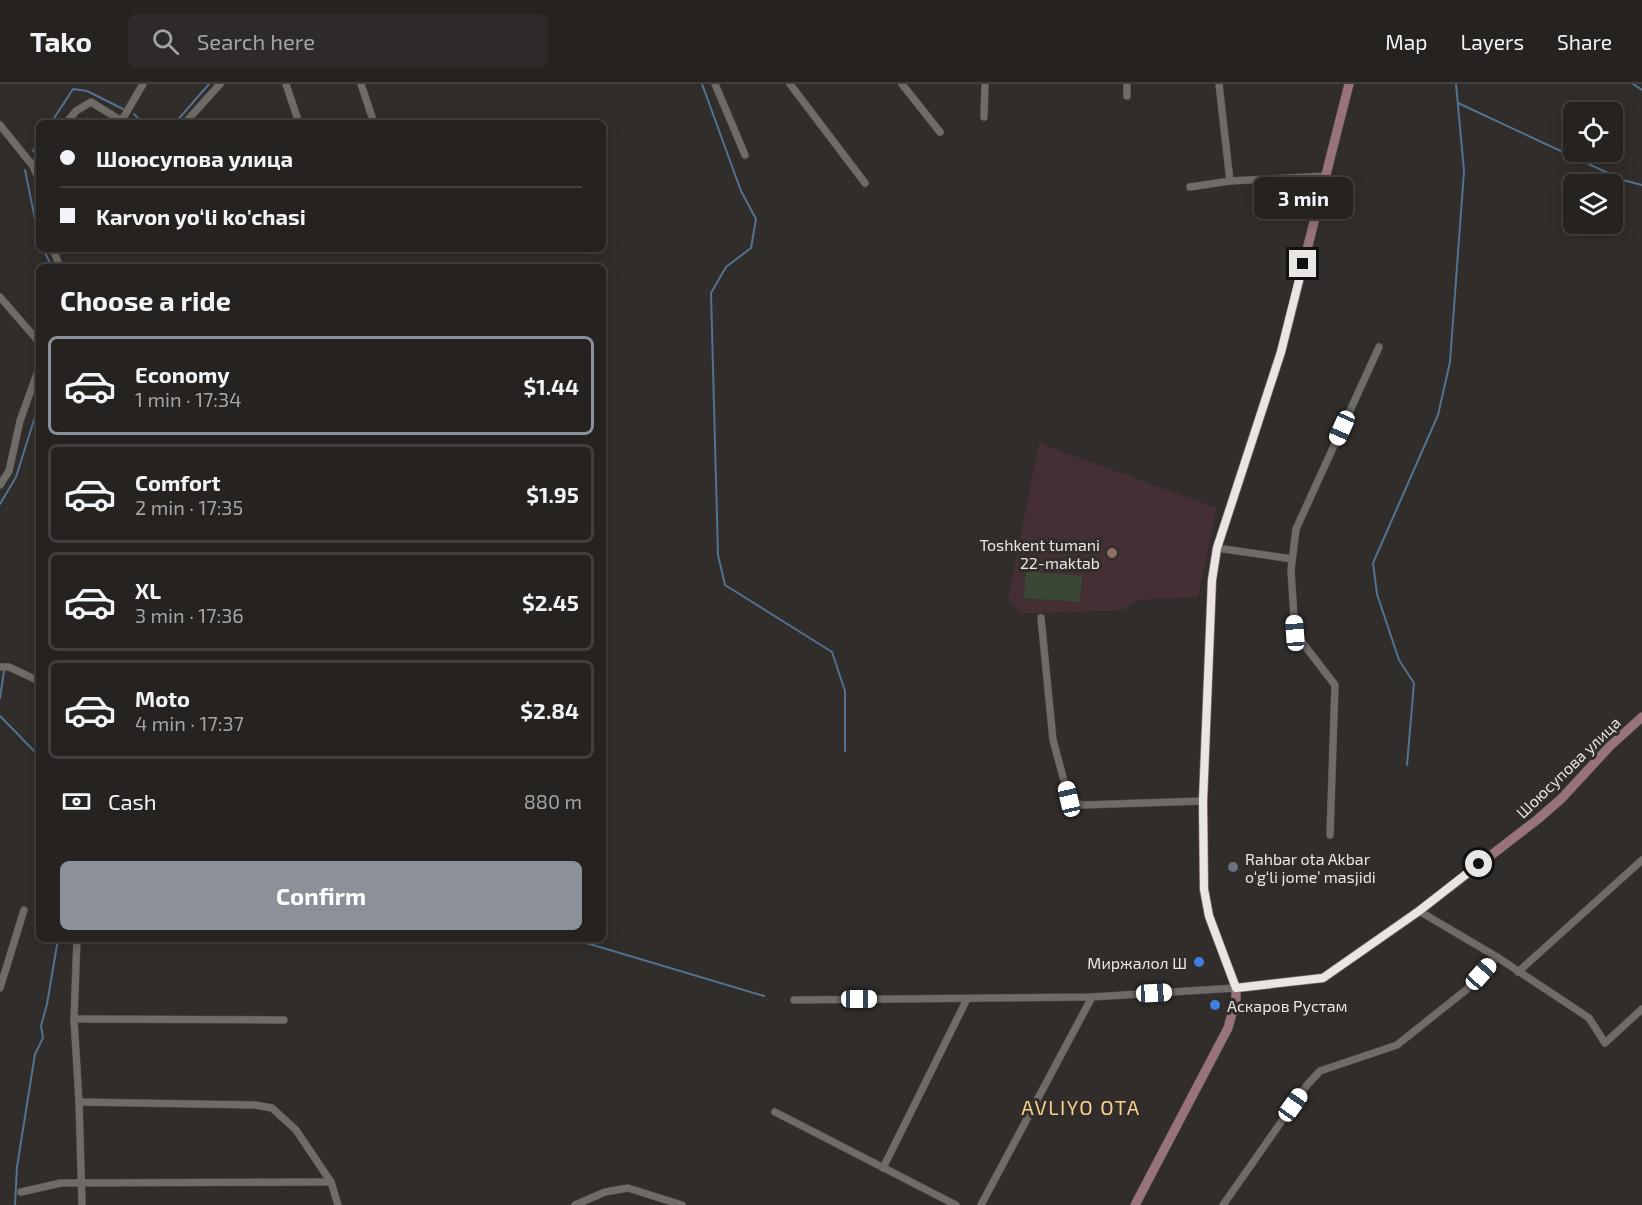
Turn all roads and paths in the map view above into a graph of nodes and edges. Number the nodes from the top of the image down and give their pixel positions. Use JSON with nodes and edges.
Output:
{"nodes":[{"id":1,"x":143,"y":84,"type":"edge"},
{"id":2,"x":220,"y":84,"type":"edge"},
{"id":3,"x":286,"y":84,"type":"edge"},
{"id":4,"x":361,"y":84,"type":"edge"},
{"id":5,"x":715,"y":84,"type":"edge"},
{"id":6,"x":790,"y":84,"type":"edge"},
{"id":7,"x":902,"y":84,"type":"edge"},
{"id":8,"x":985,"y":84,"type":"edge"},
{"id":9,"x":1127,"y":84,"type":"edge"},
{"id":10,"x":1219,"y":84,"type":"edge"},
{"id":11,"x":1349,"y":84,"type":"edge"},
{"id":12,"x":1126,"y":96,"type":"dead end"},
{"id":13,"x":984,"y":117,"type":"dead end"},
{"id":14,"x":68,"y":120,"type":"edge"},
{"id":15,"x":120,"y":120,"type":"edge"},
{"id":16,"x":124,"y":120,"type":"edge"},
{"id":17,"x":188,"y":120,"type":"edge"},
{"id":18,"x":297,"y":120,"type":"edge"},
{"id":19,"x":373,"y":120,"type":"edge"},
{"id":20,"x":0,"y":125,"type":"edge"},
{"id":21,"x":940,"y":132,"type":"dead end"},
{"id":22,"x":745,"y":155,"type":"dead end"},
{"id":23,"x":36,"y":162,"type":"edge"},
{"id":24,"x":33,"y":166,"type":"junction"},
{"id":25,"x":36,"y":173,"type":"edge"},
{"id":26,"x":1325,"y":176,"type":"junction"},
{"id":27,"x":1230,"y":182,"type":"junction"},
{"id":28,"x":865,"y":183,"type":"dead end"},
{"id":29,"x":1190,"y":187,"type":"dead end"},
{"id":30,"x":0,"y":297,"type":"edge"},
{"id":31,"x":36,"y":339,"type":"edge"},
{"id":32,"x":1378,"y":346,"type":"dead end"},
{"id":33,"x":36,"y":376,"type":"edge"},
{"id":34,"x":0,"y":485,"type":"edge"},
{"id":35,"x":1217,"y":548,"type":"junction"},
{"id":36,"x":1292,"y":559,"type":"junction"},
{"id":37,"x":1041,"y":618,"type":"dead end"},
{"id":38,"x":0,"y":667,"type":"edge"},
{"id":39,"x":36,"y":680,"type":"edge"},
{"id":40,"x":1642,"y":717,"type":"edge"},
{"id":41,"x":1203,"y":801,"type":"junction"},
{"id":42,"x":1330,"y":835,"type":"dead end"},
{"id":43,"x":1642,"y":860,"type":"edge"},
{"id":44,"x":24,"y":910,"type":"dead end"},
{"id":45,"x":1419,"y":911,"type":"junction"},
{"id":46,"x":77,"y":942,"type":"edge"},
{"id":47,"x":1497,"y":957,"type":"junction"},
{"id":48,"x":1518,"y":972,"type":"junction"},
{"id":49,"x":0,"y":988,"type":"edge"},
{"id":50,"x":1236,"y":988,"type":"junction"},
{"id":51,"x":1092,"y":997,"type":"junction"},
{"id":52,"x":967,"y":999,"type":"junction"},
{"id":53,"x":794,"y":1000,"type":"dead end"},
{"id":54,"x":1642,"y":1009,"type":"edge"},
{"id":55,"x":74,"y":1019,"type":"junction"},
{"id":56,"x":284,"y":1020,"type":"dead end"},
{"id":57,"x":80,"y":1102,"type":"junction"},
{"id":58,"x":775,"y":1112,"type":"dead end"},
{"id":59,"x":883,"y":1168,"type":"junction"},
{"id":60,"x":331,"y":1182,"type":"junction"},
{"id":61,"x":81,"y":1183,"type":"junction"},
{"id":62,"x":21,"y":1192,"type":"dead end"},
{"id":63,"x":584,"y":1203,"type":"edge"},
{"id":64,"x":82,"y":1205,"type":"edge"},
{"id":65,"x":338,"y":1205,"type":"edge"},
{"id":66,"x":575,"y":1205,"type":"edge"},
{"id":67,"x":682,"y":1205,"type":"edge"},
{"id":68,"x":956,"y":1205,"type":"edge"},
{"id":69,"x":981,"y":1205,"type":"edge"},
{"id":70,"x":1135,"y":1205,"type":"edge"},
{"id":71,"x":1224,"y":1205,"type":"edge"}],
"edges":[{"from":1,"to":16,"type":"street"},
{"from":2,"to":17,"type":"street"},
{"from":3,"to":18,"type":"street"},
{"from":4,"to":19,"type":"street"},
{"from":5,"to":22,"type":"street"},
{"from":6,"to":28,"type":"street"},
{"from":7,"to":21,"type":"street"},
{"from":8,"to":13,"type":"street"},
{"from":9,"to":12,"type":"street"},
{"from":10,"to":27,"type":"street"},
{"from":11,"to":26,"type":"street"},
{"from":14,"to":15,"type":"street"},
{"from":20,"to":24,"type":"street"},
{"from":23,"to":24,"type":"street"},
{"from":24,"to":25,"type":"street"},
{"from":26,"to":27,"type":"street"},
{"from":26,"to":35,"type":"street"},
{"from":27,"to":29,"type":"street"},
{"from":30,"to":31,"type":"street"},
{"from":32,"to":36,"type":"street"},
{"from":33,"to":34,"type":"street"},
{"from":35,"to":36,"type":"street"},
{"from":35,"to":41,"type":"street"},
{"from":36,"to":42,"type":"street"},
{"from":37,"to":41,"type":"street"},
{"from":38,"to":39,"type":"street"},
{"from":40,"to":45,"type":"street","name":"Шоюсупова улица"},
{"from":41,"to":50,"type":"street"},
{"from":43,"to":48,"type":"street"},
{"from":44,"to":49,"type":"street"},
{"from":45,"to":47,"type":"street"},
{"from":45,"to":50,"type":"street","name":"Шоюсупова улица"},
{"from":46,"to":55,"type":"street"},
{"from":47,"to":48,"type":"street"},
{"from":47,"to":71,"type":"street"},
{"from":48,"to":54,"type":"street"},
{"from":50,"to":51,"type":"street"},
{"from":50,"to":70,"type":"street"},
{"from":51,"to":52,"type":"street"},
{"from":51,"to":69,"type":"street"},
{"from":52,"to":53,"type":"street"},
{"from":52,"to":59,"type":"street"},
{"from":55,"to":56,"type":"street"},
{"from":55,"to":57,"type":"street"},
{"from":57,"to":60,"type":"street"},
{"from":57,"to":61,"type":"street"},
{"from":58,"to":59,"type":"street"},
{"from":59,"to":68,"type":"street"},
{"from":60,"to":61,"type":"street"},
{"from":60,"to":65,"type":"street"},
{"from":61,"to":62,"type":"street"},
{"from":61,"to":64,"type":"street"},
{"from":63,"to":66,"type":"street"},
{"from":63,"to":67,"type":"street"}]}
